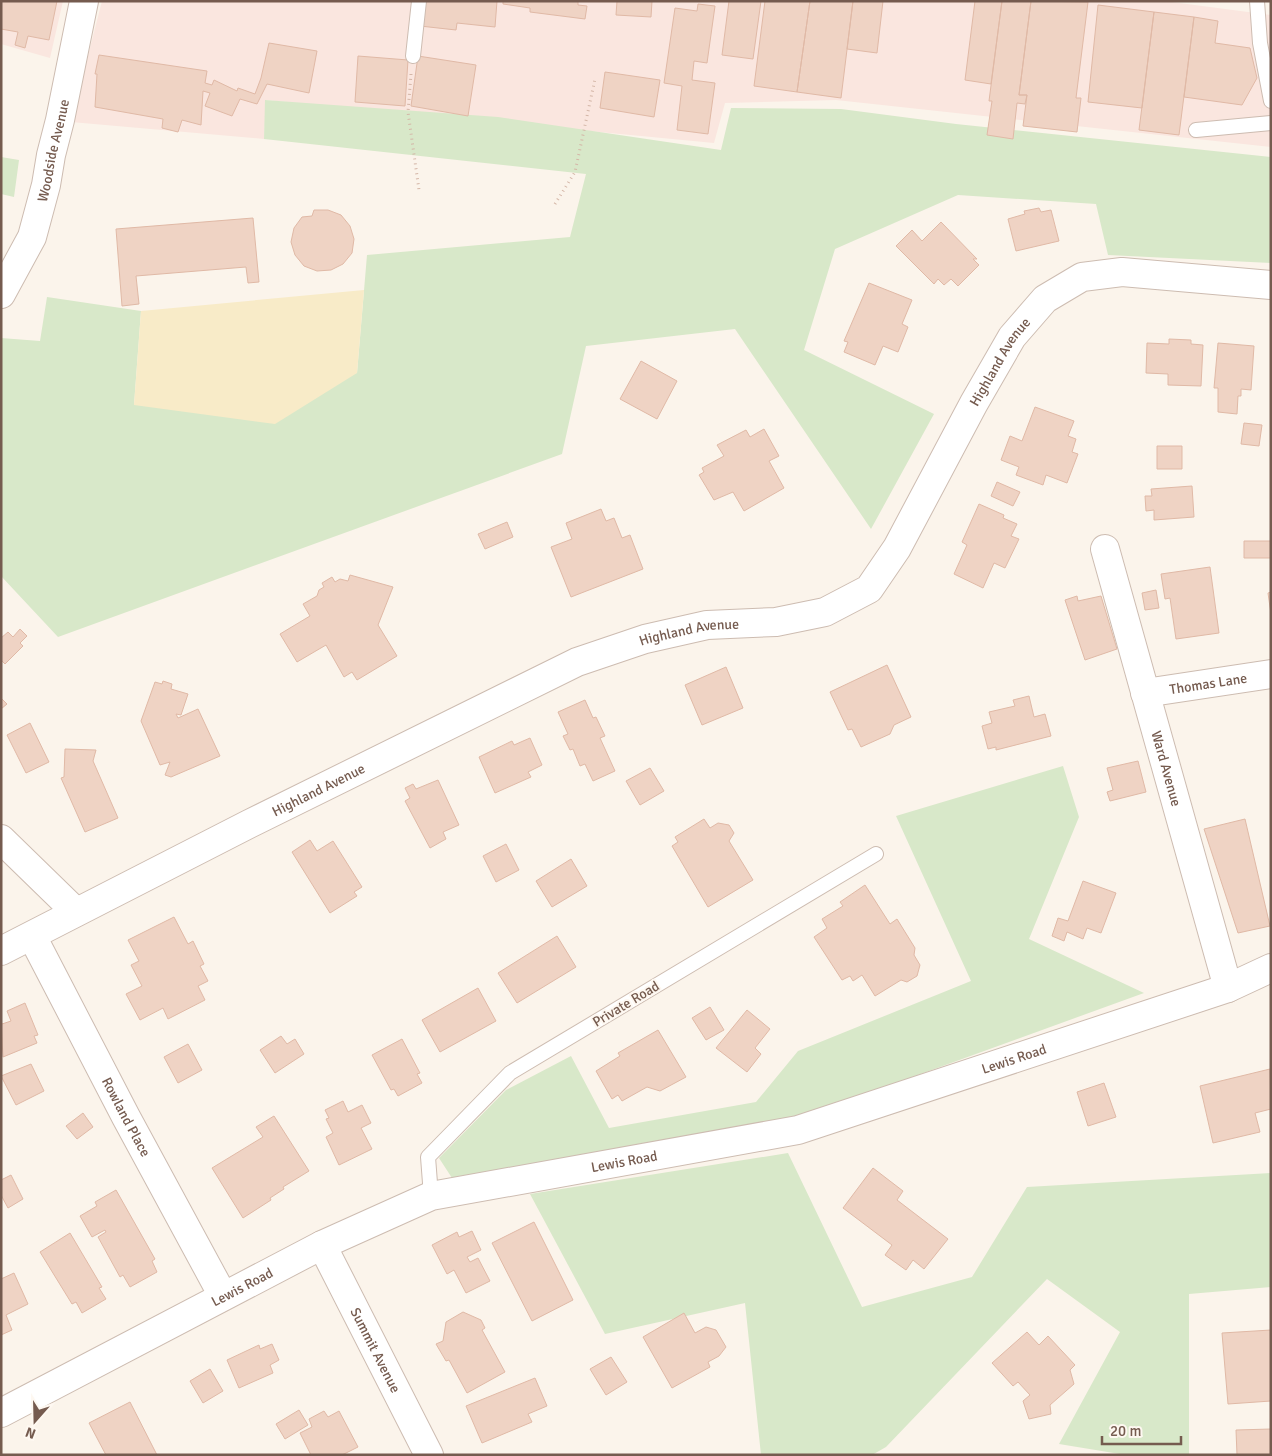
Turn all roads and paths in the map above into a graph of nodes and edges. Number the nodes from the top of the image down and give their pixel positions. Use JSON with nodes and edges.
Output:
{"nodes":[{"id":1,"x":84,"y":1,"type":"edge"},
{"id":2,"x":419,"y":1,"type":"edge"},
{"id":3,"x":1257,"y":1,"type":"edge"},
{"id":4,"x":413,"y":56,"type":"joint"},
{"id":5,"x":595,"y":79,"type":"dead end"},
{"id":6,"x":1271,"y":101,"type":"edge"},
{"id":7,"x":1271,"y":123,"type":"edge"},
{"id":8,"x":1196,"y":130,"type":"dead end"},
{"id":9,"x":418,"y":190,"type":"dead end"},
{"id":10,"x":555,"y":204,"type":"dead end"},
{"id":11,"x":1271,"y":284,"type":"edge"},
{"id":12,"x":1,"y":294,"type":"edge"},
{"id":13,"x":1105,"y":549,"type":"dead end"},
{"id":14,"x":1271,"y":674,"type":"edge"},
{"id":15,"x":1144,"y":693,"type":"junction"},
{"id":16,"x":1,"y":838,"type":"edge"},
{"id":17,"x":876,"y":854,"type":"dead end"},
{"id":18,"x":76,"y":912,"type":"junction"},
{"id":19,"x":32,"y":936,"type":"junction"},
{"id":20,"x":1,"y":951,"type":"edge"},
{"id":21,"x":1271,"y":968,"type":"edge"},
{"id":22,"x":1228,"y":988,"type":"junction"},
{"id":23,"x":431,"y":1196,"type":"junction"},
{"id":24,"x":322,"y":1245,"type":"junction"},
{"id":25,"x":223,"y":1296,"type":"junction"},
{"id":26,"x":1,"y":1413,"type":"edge"},
{"id":27,"x":429,"y":1455,"type":"edge"}],
"edges":[{"from":1,"to":12,"type":"street","name":"Woodside Avenue"},
{"from":2,"to":4,"type":"lane"},
{"from":3,"to":6,"type":"lane"},
{"from":4,"to":9,"type":"path"},
{"from":5,"to":10,"type":"path"},
{"from":7,"to":8,"type":"lane"},
{"from":11,"to":18,"type":"street","name":"Highland Avenue"},
{"from":13,"to":15,"type":"street","name":"Ward Avenue"},
{"from":14,"to":15,"type":"street","name":"Thomas Lane"},
{"from":15,"to":22,"type":"street","name":"Ward Avenue"},
{"from":16,"to":18,"type":"street"},
{"from":17,"to":23,"type":"lane","name":"Private Road"},
{"from":18,"to":19,"type":"street","name":"Highland Avenue"},
{"from":19,"to":20,"type":"street","name":"Highland Avenue"},
{"from":19,"to":25,"type":"street","name":"Rowland Place"},
{"from":21,"to":22,"type":"street","name":"Lewis Road"},
{"from":22,"to":23,"type":"street","name":"Lewis Road"},
{"from":23,"to":24,"type":"street","name":"Lewis Road"},
{"from":24,"to":25,"type":"street","name":"Lewis Road"},
{"from":24,"to":27,"type":"street","name":"Summit Avenue"},
{"from":25,"to":26,"type":"street","name":"Lewis Road"}]}
